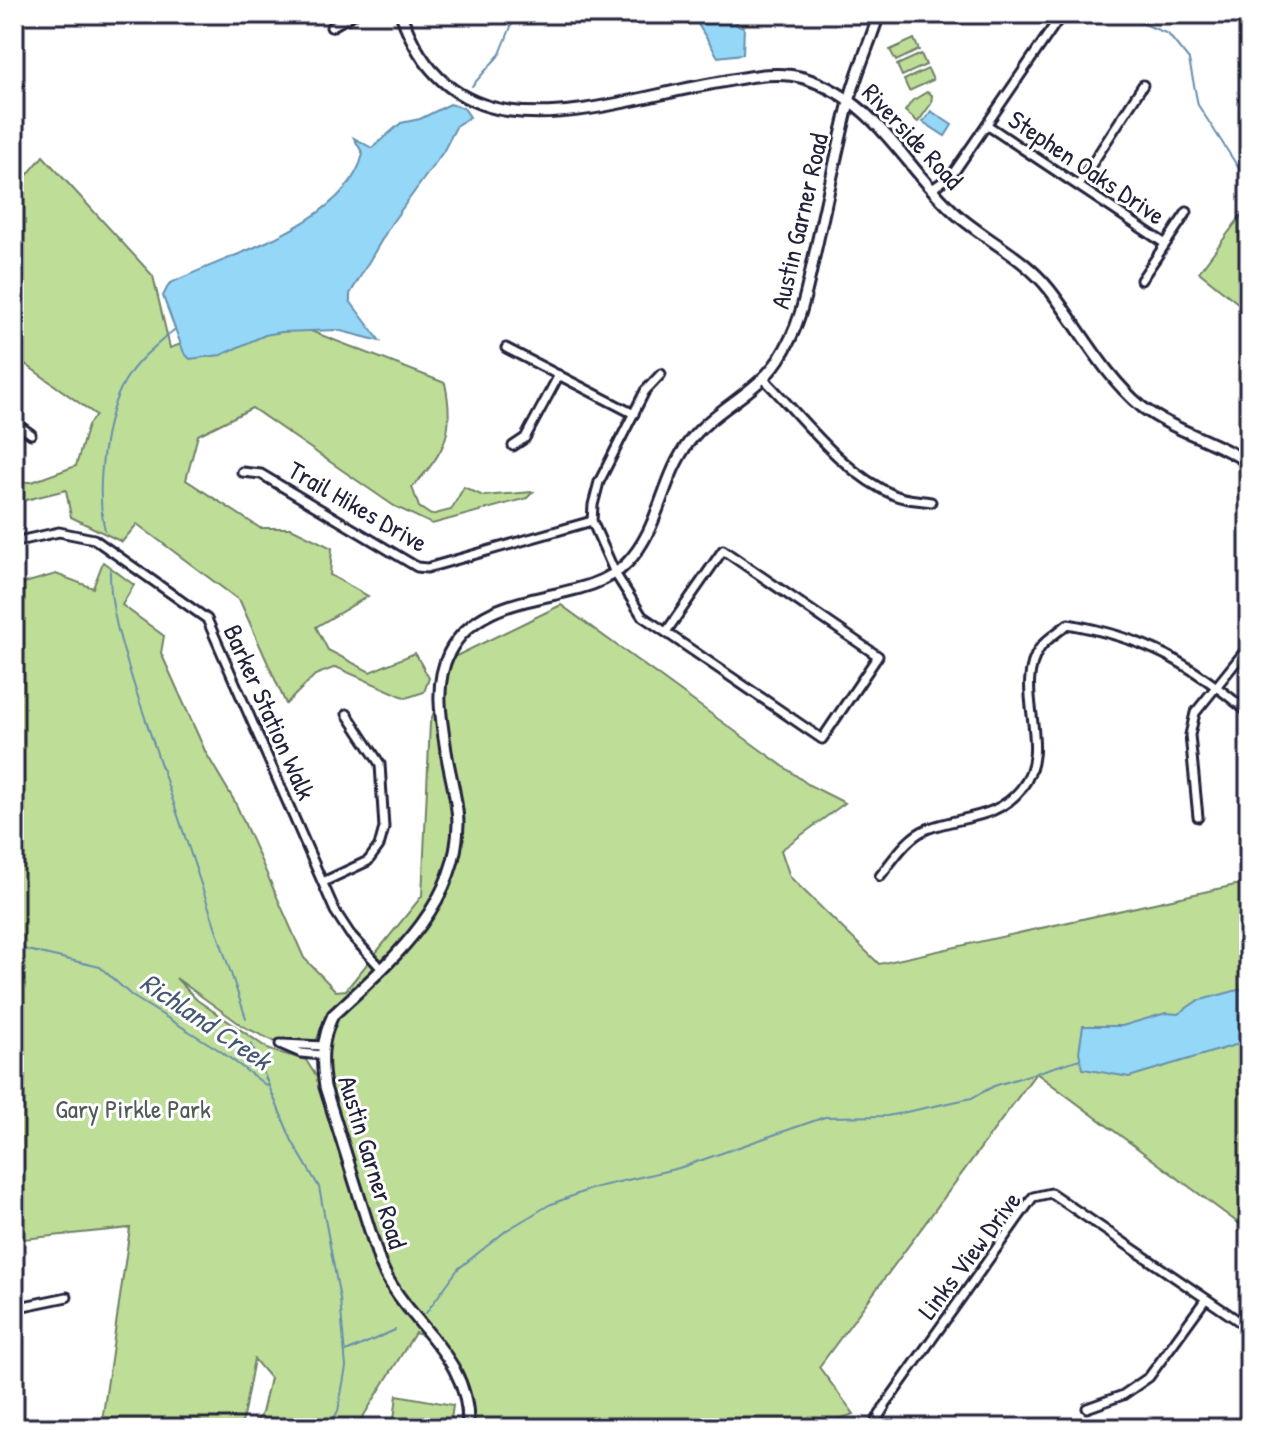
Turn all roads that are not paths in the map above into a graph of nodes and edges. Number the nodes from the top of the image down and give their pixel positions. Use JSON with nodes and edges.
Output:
{"nodes":[{"id":1,"x":354,"y":14,"type":"edge"},
{"id":2,"x":401,"y":14,"type":"edge"},
{"id":3,"x":879,"y":14,"type":"edge"},
{"id":4,"x":1062,"y":14,"type":"edge"},
{"id":5,"x":331,"y":27,"type":"dead end"},
{"id":6,"x":1249,"y":34,"type":"edge"},
{"id":7,"x":1249,"y":69,"type":"edge"},
{"id":8,"x":1143,"y":85,"type":"dead end"},
{"id":9,"x":850,"y":98,"type":"junction"},
{"id":10,"x":987,"y":125,"type":"junction"},
{"id":11,"x":1079,"y":184,"type":"junction"},
{"id":12,"x":932,"y":189,"type":"junction"},
{"id":13,"x":1187,"y":212,"type":"dead end"},
{"id":14,"x":1164,"y":243,"type":"junction"},
{"id":15,"x":1141,"y":280,"type":"dead end"},
{"id":16,"x":506,"y":348,"type":"dead end"},
{"id":17,"x":661,"y":374,"type":"dead end"},
{"id":18,"x":559,"y":375,"type":"junction"},
{"id":19,"x":764,"y":379,"type":"junction"},
{"id":20,"x":634,"y":414,"type":"junction"},
{"id":21,"x":14,"y":422,"type":"edge"},
{"id":22,"x":31,"y":434,"type":"dead end"},
{"id":23,"x":513,"y":446,"type":"dead end"},
{"id":24,"x":1249,"y":463,"type":"edge"},
{"id":25,"x":242,"y":472,"type":"dead end"},
{"id":26,"x":931,"y":502,"type":"dead end"},
{"id":27,"x":592,"y":521,"type":"junction"},
{"id":28,"x":14,"y":542,"type":"edge"},
{"id":29,"x":615,"y":573,"type":"junction"},
{"id":30,"x":666,"y":632,"type":"junction"},
{"id":31,"x":1249,"y":646,"type":"edge"},
{"id":32,"x":1215,"y":685,"type":"junction"},
{"id":33,"x":1249,"y":713,"type":"edge"},
{"id":34,"x":347,"y":714,"type":"dead end"},
{"id":35,"x":1198,"y":817,"type":"dead end"},
{"id":36,"x":880,"y":876,"type":"dead end"},
{"id":37,"x":323,"y":882,"type":"junction"},
{"id":38,"x":382,"y":969,"type":"junction"},
{"id":39,"x":67,"y":1297,"type":"dead end"},
{"id":40,"x":1205,"y":1300,"type":"junction"},
{"id":41,"x":15,"y":1308,"type":"edge"},
{"id":42,"x":1249,"y":1328,"type":"edge"},
{"id":43,"x":14,"y":1361,"type":"edge"},
{"id":44,"x":1087,"y":1408,"type":"dead end"},
{"id":45,"x":1249,"y":1421,"type":"edge"},
{"id":46,"x":468,"y":1428,"type":"edge"},
{"id":47,"x":882,"y":1428,"type":"edge"},
{"id":48,"x":1238,"y":1428,"type":"edge"}],
"edges":[{"from":1,"to":5,"type":"street"},
{"from":2,"to":9,"type":"street","name":"Riverside Road"},
{"from":3,"to":9,"type":"street","name":"Austin Garner Road"},
{"from":4,"to":10,"type":"street"},
{"from":6,"to":7,"type":"street"},
{"from":8,"to":11,"type":"street"},
{"from":9,"to":12,"type":"street","name":"Riverside Road"},
{"from":9,"to":19,"type":"street","name":"Austin Garner Road"},
{"from":10,"to":11,"type":"street","name":"Stephen Oaks Drive"},
{"from":10,"to":12,"type":"street"},
{"from":11,"to":14,"type":"street","name":"Stephen Oaks Drive"},
{"from":12,"to":24,"type":"street","name":"Riverside Road"},
{"from":13,"to":14,"type":"street"},
{"from":14,"to":15,"type":"street"},
{"from":16,"to":18,"type":"street"},
{"from":17,"to":20,"type":"street"},
{"from":18,"to":20,"type":"street"},
{"from":18,"to":23,"type":"street"},
{"from":19,"to":26,"type":"street"},
{"from":19,"to":29,"type":"street","name":"Austin Garner Road"},
{"from":20,"to":27,"type":"street"},
{"from":21,"to":22,"type":"street"},
{"from":25,"to":27,"type":"street","name":"Trail Hikes Drive"},
{"from":27,"to":29,"type":"street"},
{"from":28,"to":37,"type":"street","name":"Barker Station Walk"},
{"from":29,"to":30,"type":"street"},
{"from":29,"to":38,"type":"street","name":"Austin Garner Road"},
{"from":30,"to":30,"type":"street"},
{"from":31,"to":32,"type":"street"},
{"from":32,"to":33,"type":"street"},
{"from":32,"to":35,"type":"street"},
{"from":32,"to":36,"type":"street"},
{"from":34,"to":37,"type":"street"},
{"from":37,"to":38,"type":"street","name":"Barker Station Walk"},
{"from":38,"to":46,"type":"street","name":"Austin Garner Road"},
{"from":39,"to":41,"type":"street"},
{"from":40,"to":42,"type":"street","name":"Links View Drive"},
{"from":40,"to":44,"type":"street"},
{"from":40,"to":47,"type":"street","name":"Links View Drive"},
{"from":41,"to":43,"type":"street"},
{"from":45,"to":48,"type":"street"}]}
